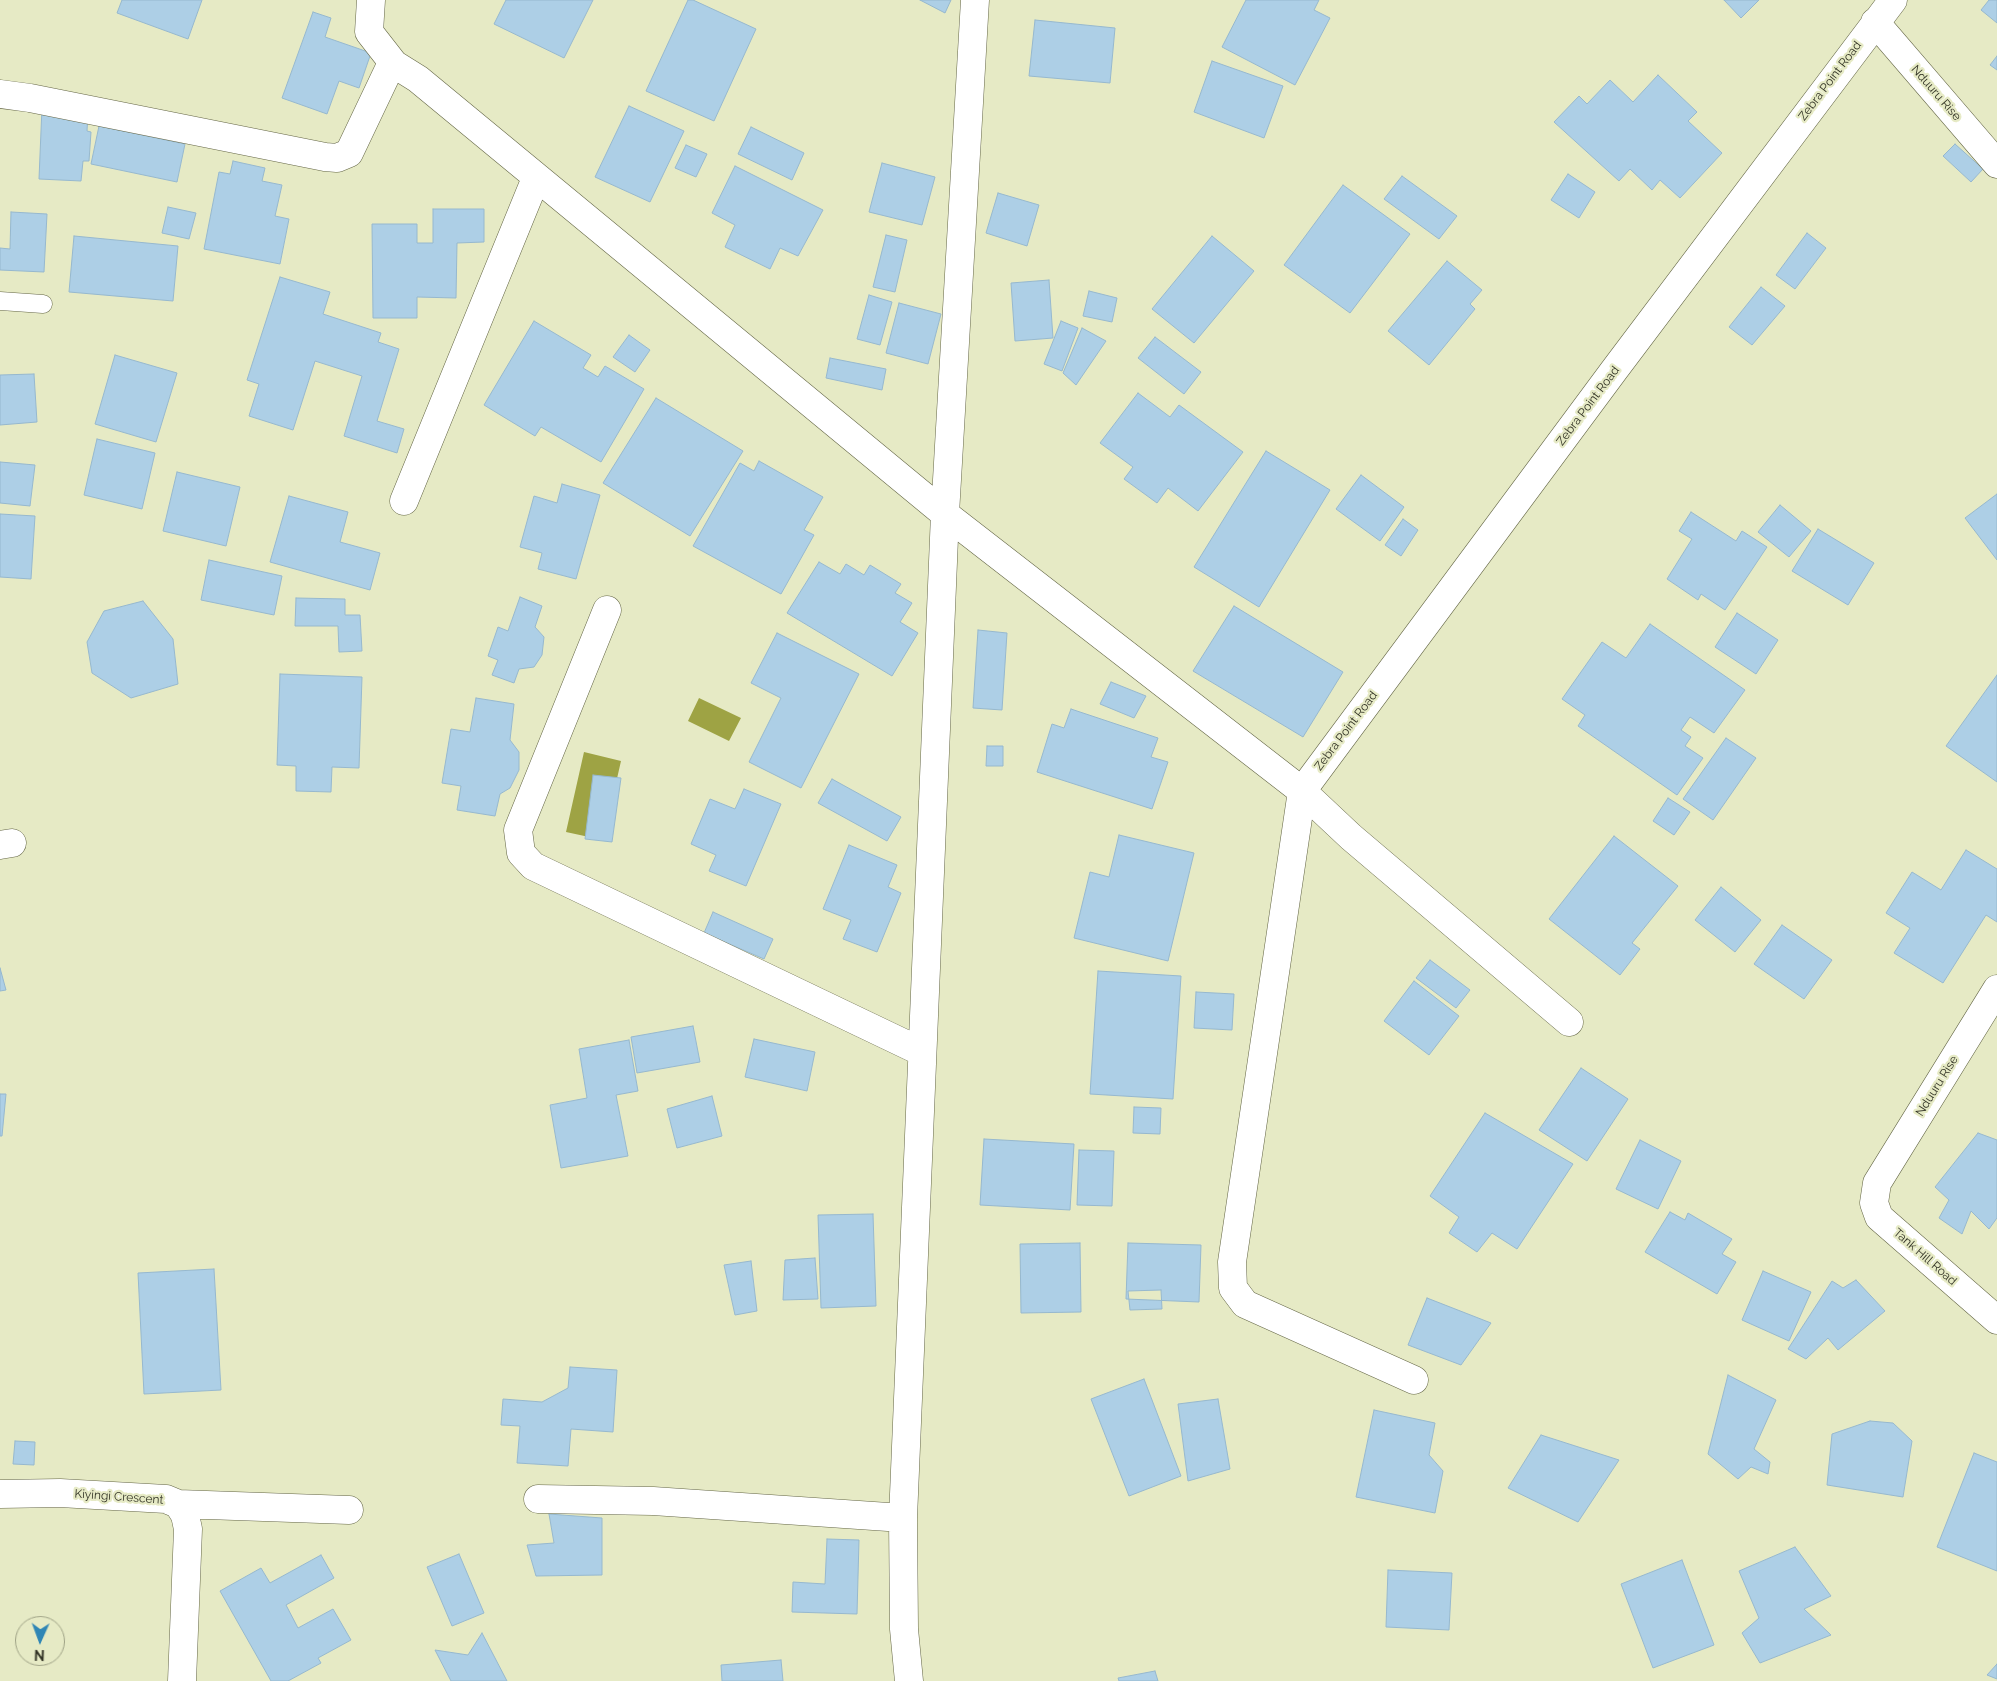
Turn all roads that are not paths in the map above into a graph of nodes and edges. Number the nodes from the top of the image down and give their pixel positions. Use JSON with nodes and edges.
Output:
{"nodes":[{"id":1,"x":371,"y":0,"type":"edge"},
{"id":2,"x":975,"y":0,"type":"edge"},
{"id":3,"x":1894,"y":0,"type":"edge"},
{"id":4,"x":1875,"y":22,"type":"junction"},
{"id":5,"x":394,"y":64,"type":"junction"},
{"id":6,"x":0,"y":94,"type":"edge"},
{"id":7,"x":1997,"y":164,"type":"edge"},
{"id":8,"x":536,"y":178,"type":"junction"},
{"id":9,"x":0,"y":301,"type":"edge"},
{"id":10,"x":43,"y":304,"type":"dead end"},
{"id":11,"x":404,"y":501,"type":"dead end"},
{"id":12,"x":945,"y":514,"type":"junction"},
{"id":13,"x":607,"y":610,"type":"dead end"},
{"id":14,"x":1302,"y":791,"type":"junction"},
{"id":15,"x":1997,"y":989,"type":"edge"},
{"id":16,"x":1569,"y":1022,"type":"dead end"},
{"id":17,"x":922,"y":1052,"type":"junction"},
{"id":18,"x":1877,"y":1184,"type":"joint"},
{"id":19,"x":1996,"y":1318,"type":"edge"},
{"id":20,"x":1414,"y":1380,"type":"dead end"},
{"id":21,"x":0,"y":1494,"type":"edge"},
{"id":22,"x":538,"y":1499,"type":"dead end"},
{"id":23,"x":178,"y":1504,"type":"junction"},
{"id":24,"x":349,"y":1510,"type":"dead end"},
{"id":25,"x":903,"y":1518,"type":"junction"},
{"id":26,"x":182,"y":1681,"type":"edge"},
{"id":27,"x":909,"y":1681,"type":"edge"}],
"edges":[{"from":1,"to":5,"type":"street"},
{"from":2,"to":12,"type":"street"},
{"from":3,"to":4,"type":"street","name":"Zebra Point Road"},
{"from":4,"to":7,"type":"street","name":"Nduuru Rise"},
{"from":4,"to":14,"type":"street","name":"Zebra Point Road"},
{"from":5,"to":6,"type":"street"},
{"from":5,"to":8,"type":"street"},
{"from":8,"to":11,"type":"street"},
{"from":8,"to":12,"type":"street"},
{"from":9,"to":10,"type":"lane"},
{"from":12,"to":14,"type":"street"},
{"from":12,"to":17,"type":"street"},
{"from":13,"to":17,"type":"street"},
{"from":14,"to":16,"type":"street"},
{"from":14,"to":20,"type":"street"},
{"from":15,"to":18,"type":"street","name":"Nduuru Rise"},
{"from":17,"to":25,"type":"street"},
{"from":18,"to":19,"type":"street","name":"Tank Hill Road"},
{"from":21,"to":23,"type":"street","name":"Kiyingi Crescent"},
{"from":22,"to":25,"type":"street"},
{"from":23,"to":24,"type":"street"},
{"from":23,"to":26,"type":"street","name":"Kiyingi Crescent"},
{"from":25,"to":27,"type":"street"}]}
